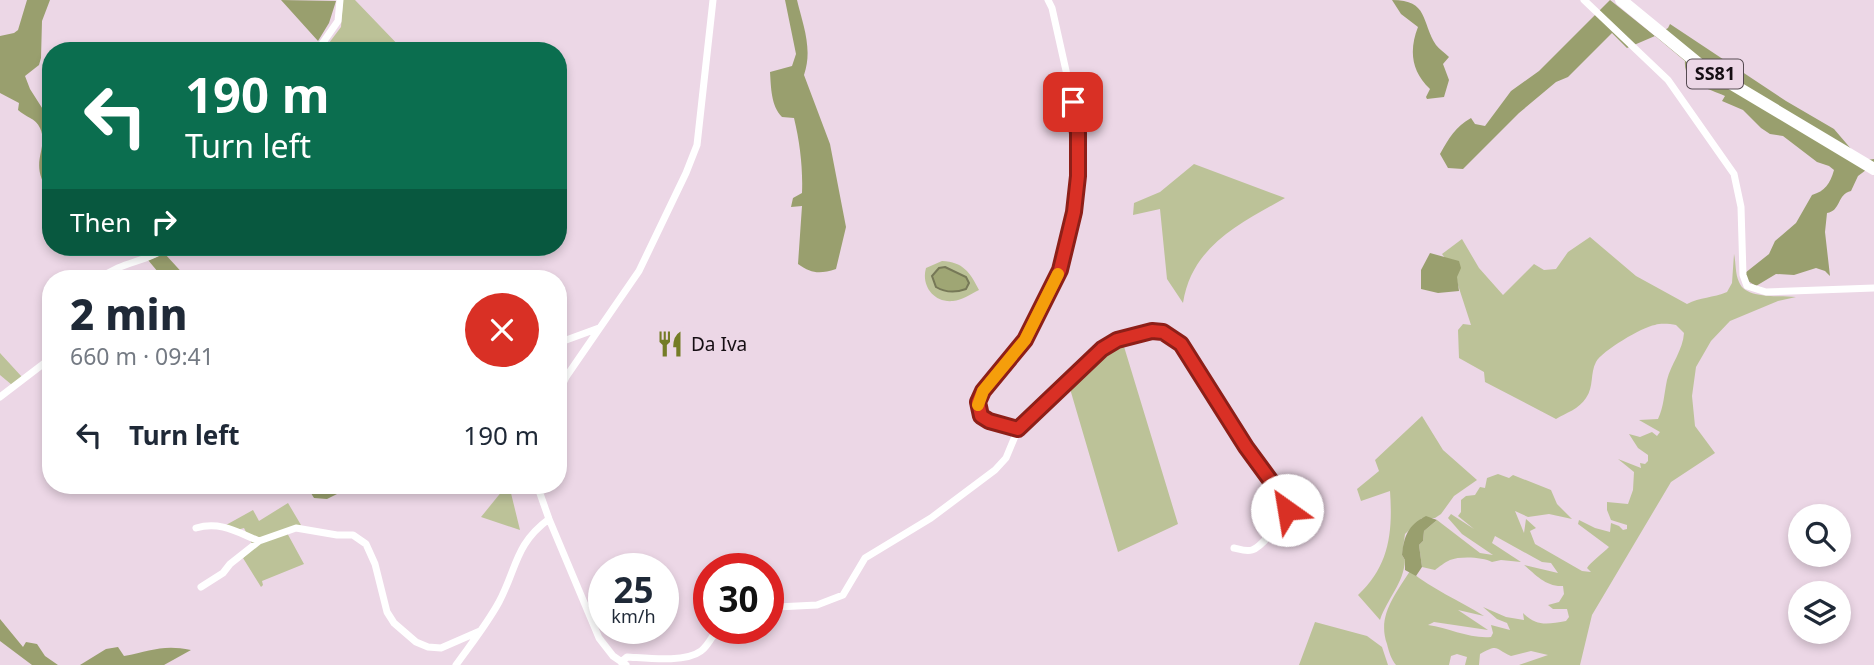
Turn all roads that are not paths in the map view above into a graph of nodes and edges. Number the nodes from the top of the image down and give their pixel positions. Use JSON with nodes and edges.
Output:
{"nodes":[{"id":1,"x":340,"y":0,"type":"edge"},
{"id":2,"x":713,"y":0,"type":"edge"},
{"id":3,"x":1048,"y":0,"type":"edge"},
{"id":4,"x":1584,"y":0,"type":"edge"},
{"id":5,"x":1621,"y":0,"type":"edge"},
{"id":6,"x":324,"y":42,"type":"edge"},
{"id":7,"x":1874,"y":169,"type":"edge"},
{"id":8,"x":151,"y":256,"type":"edge"},
{"id":9,"x":111,"y":270,"type":"edge"},
{"id":10,"x":1874,"y":288,"type":"edge"},
{"id":11,"x":600,"y":328,"type":"junction"},
{"id":12,"x":567,"y":340,"type":"edge"},
{"id":13,"x":42,"y":365,"type":"edge"},
{"id":14,"x":567,"y":376,"type":"edge"},
{"id":15,"x":0,"y":397,"type":"edge"},
{"id":16,"x":1018,"y":429,"type":"junction"},
{"id":17,"x":540,"y":494,"type":"edge"},
{"id":18,"x":549,"y":519,"type":"junction"},
{"id":19,"x":196,"y":528,"type":"dead end"},
{"id":20,"x":259,"y":541,"type":"junction"},
{"id":21,"x":1234,"y":548,"type":"dead end"},
{"id":22,"x":201,"y":587,"type":"dead end"},
{"id":23,"x":784,"y":607,"type":"edge"},
{"id":24,"x":480,"y":631,"type":"junction"},
{"id":25,"x":706,"y":644,"type":"edge"},
{"id":26,"x":624,"y":664,"type":"edge"},
{"id":27,"x":456,"y":665,"type":"edge"}],
"edges":[{"from":1,"to":6,"type":"street"},
{"from":2,"to":11,"type":"street"},
{"from":3,"to":16,"type":"street"},
{"from":4,"to":10,"type":"street"},
{"from":5,"to":7,"type":"highway","number":"SS81"},
{"from":8,"to":9,"type":"street"},
{"from":11,"to":12,"type":"street"},
{"from":11,"to":14,"type":"street"},
{"from":13,"to":15,"type":"street"},
{"from":16,"to":21,"type":"street"},
{"from":16,"to":23,"type":"street"},
{"from":17,"to":18,"type":"street"},
{"from":18,"to":24,"type":"street"},
{"from":18,"to":26,"type":"street"},
{"from":19,"to":20,"type":"street"},
{"from":20,"to":22,"type":"street"},
{"from":20,"to":24,"type":"street"},
{"from":24,"to":27,"type":"street"},
{"from":25,"to":26,"type":"street"}]}
